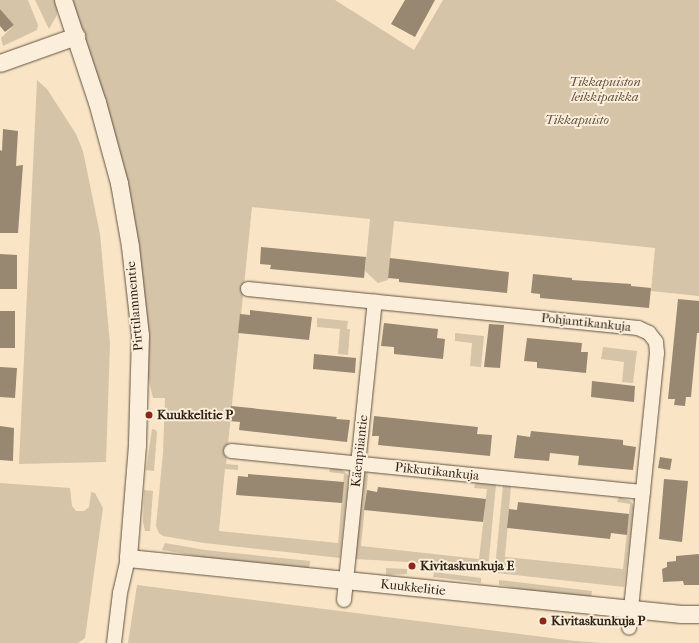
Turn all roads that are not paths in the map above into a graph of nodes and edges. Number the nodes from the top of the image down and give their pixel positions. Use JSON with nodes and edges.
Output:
{"nodes":[{"id":1,"x":63,"y":0,"type":"edge"},
{"id":2,"x":76,"y":36,"type":"junction"},
{"id":3,"x":0,"y":63,"type":"edge"},
{"id":4,"x":248,"y":289,"type":"dead end"},
{"id":5,"x":375,"y":302,"type":"junction"},
{"id":6,"x":231,"y":451,"type":"dead end"},
{"id":7,"x":358,"y":464,"type":"junction"},
{"id":8,"x":643,"y":492,"type":"junction"},
{"id":9,"x":128,"y":558,"type":"junction"},
{"id":10,"x":346,"y":581,"type":"junction"},
{"id":11,"x":344,"y":600,"type":"dead end"},
{"id":12,"x":631,"y":609,"type":"junction"},
{"id":13,"x":699,"y":614,"type":"edge"},
{"id":14,"x":629,"y":628,"type":"dead end"},
{"id":15,"x":114,"y":643,"type":"edge"}],
"edges":[{"from":1,"to":2,"type":"street","name":"Pirttilammentie"},
{"from":2,"to":3,"type":"street"},
{"from":2,"to":9,"type":"street","name":"Pirttilammentie"},
{"from":4,"to":5,"type":"street","name":"Pohjantikankuja"},
{"from":5,"to":7,"type":"street","name":"Käenpiiantie"},
{"from":5,"to":8,"type":"street","name":"Pohjantikankuja"},
{"from":6,"to":7,"type":"street","name":"Pikkutikankuja"},
{"from":7,"to":8,"type":"street","name":"Pikkutikankuja"},
{"from":7,"to":10,"type":"street","name":"Käenpiiantie"},
{"from":8,"to":12,"type":"street","name":"Pohjantikankuja"},
{"from":9,"to":10,"type":"street","name":"Kuukkelitie"},
{"from":9,"to":15,"type":"street","name":"Pirttilammentie"},
{"from":10,"to":11,"type":"street","name":"Käenpiiantie"},
{"from":10,"to":12,"type":"street","name":"Kuukkelitie"},
{"from":12,"to":13,"type":"street","name":"Kuukkelitie"},
{"from":12,"to":14,"type":"street","name":"Pohjantikankuja"}]}
